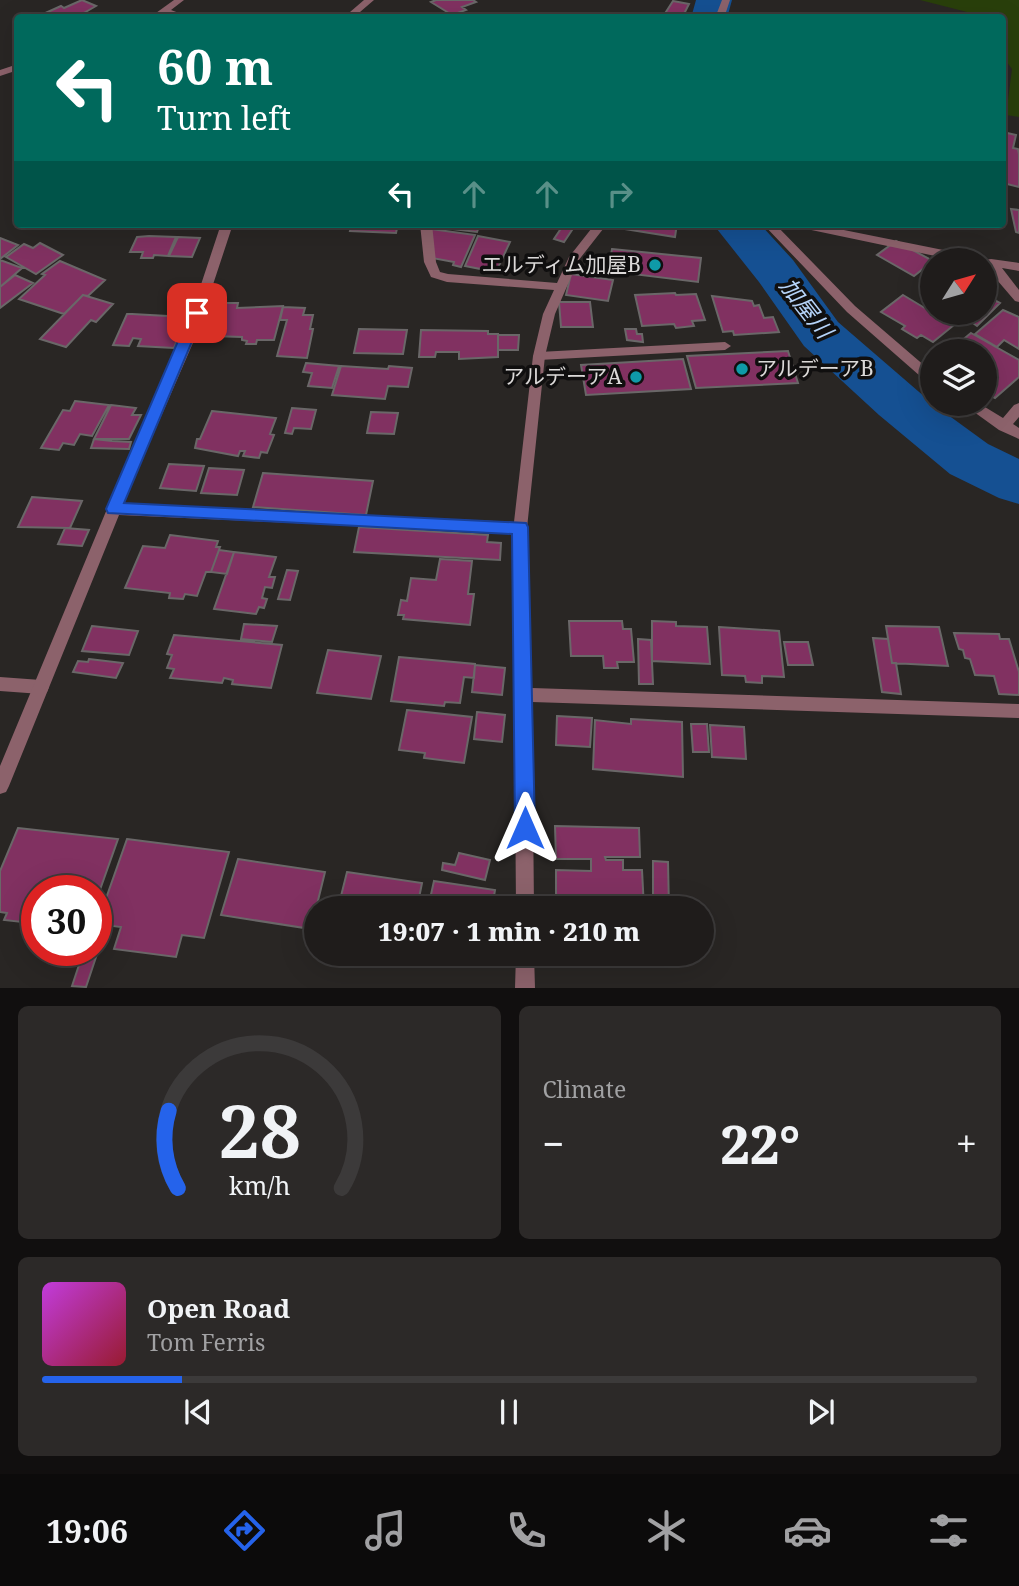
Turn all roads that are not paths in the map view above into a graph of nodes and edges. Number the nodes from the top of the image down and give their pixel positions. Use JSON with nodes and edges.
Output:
{"nodes":[{"id":1,"x":180,"y":0,"type":"edge"},
{"id":2,"x":370,"y":0,"type":"edge"},
{"id":3,"x":163,"y":11,"type":"junction"},
{"id":4,"x":159,"y":14,"type":"edge"},
{"id":5,"x":174,"y":14,"type":"edge"},
{"id":6,"x":352,"y":14,"type":"edge"},
{"id":7,"x":226,"y":228,"type":"edge"},
{"id":8,"x":426,"y":228,"type":"edge"},
{"id":9,"x":598,"y":228,"type":"edge"},
{"id":10,"x":773,"y":228,"type":"edge"},
{"id":11,"x":817,"y":228,"type":"edge"},
{"id":12,"x":920,"y":249,"type":"edge"},
{"id":13,"x":998,"y":264,"type":"edge"},
{"id":14,"x":1019,"y":267,"type":"edge"},
{"id":15,"x":998,"y":274,"type":"edge"},
{"id":16,"x":561,"y":287,"type":"junction"},
{"id":17,"x":1019,"y":298,"type":"edge"},
{"id":18,"x":725,"y":346,"type":"dead end"},
{"id":19,"x":539,"y":355,"type":"junction"},
{"id":20,"x":920,"y":369,"type":"edge"},
{"id":21,"x":1019,"y":408,"type":"edge"},
{"id":22,"x":987,"y":416,"type":"edge"},
{"id":23,"x":1004,"y":427,"type":"junction"},
{"id":24,"x":1019,"y":434,"type":"edge"},
{"id":25,"x":114,"y":509,"type":"junction"},
{"id":26,"x":520,"y":527,"type":"junction"},
{"id":27,"x":0,"y":684,"type":"edge"},
{"id":28,"x":41,"y":687,"type":"junction"},
{"id":29,"x":524,"y":695,"type":"junction"},
{"id":30,"x":1019,"y":712,"type":"edge"},
{"id":31,"x":0,"y":786,"type":"edge"},
{"id":32,"x":525,"y":896,"type":"edge"},
{"id":33,"x":525,"y":966,"type":"edge"},
{"id":34,"x":525,"y":988,"type":"edge"}],
"edges":[{"from":1,"to":3,"type":"street"},
{"from":2,"to":6,"type":"street"},
{"from":3,"to":4,"type":"street"},
{"from":3,"to":5,"type":"street"},
{"from":7,"to":25,"type":"street"},
{"from":8,"to":16,"type":"street"},
{"from":9,"to":16,"type":"street"},
{"from":10,"to":20,"type":"street"},
{"from":11,"to":12,"type":"street"},
{"from":13,"to":14,"type":"street"},
{"from":15,"to":17,"type":"street"},
{"from":16,"to":19,"type":"street"},
{"from":18,"to":19,"type":"street"},
{"from":19,"to":26,"type":"street"},
{"from":21,"to":23,"type":"street"},
{"from":22,"to":23,"type":"street"},
{"from":23,"to":24,"type":"street"},
{"from":25,"to":26,"type":"street"},
{"from":25,"to":28,"type":"street"},
{"from":26,"to":29,"type":"street"},
{"from":27,"to":28,"type":"street"},
{"from":28,"to":31,"type":"street"},
{"from":29,"to":30,"type":"street"},
{"from":29,"to":32,"type":"street"},
{"from":33,"to":34,"type":"street"}]}
